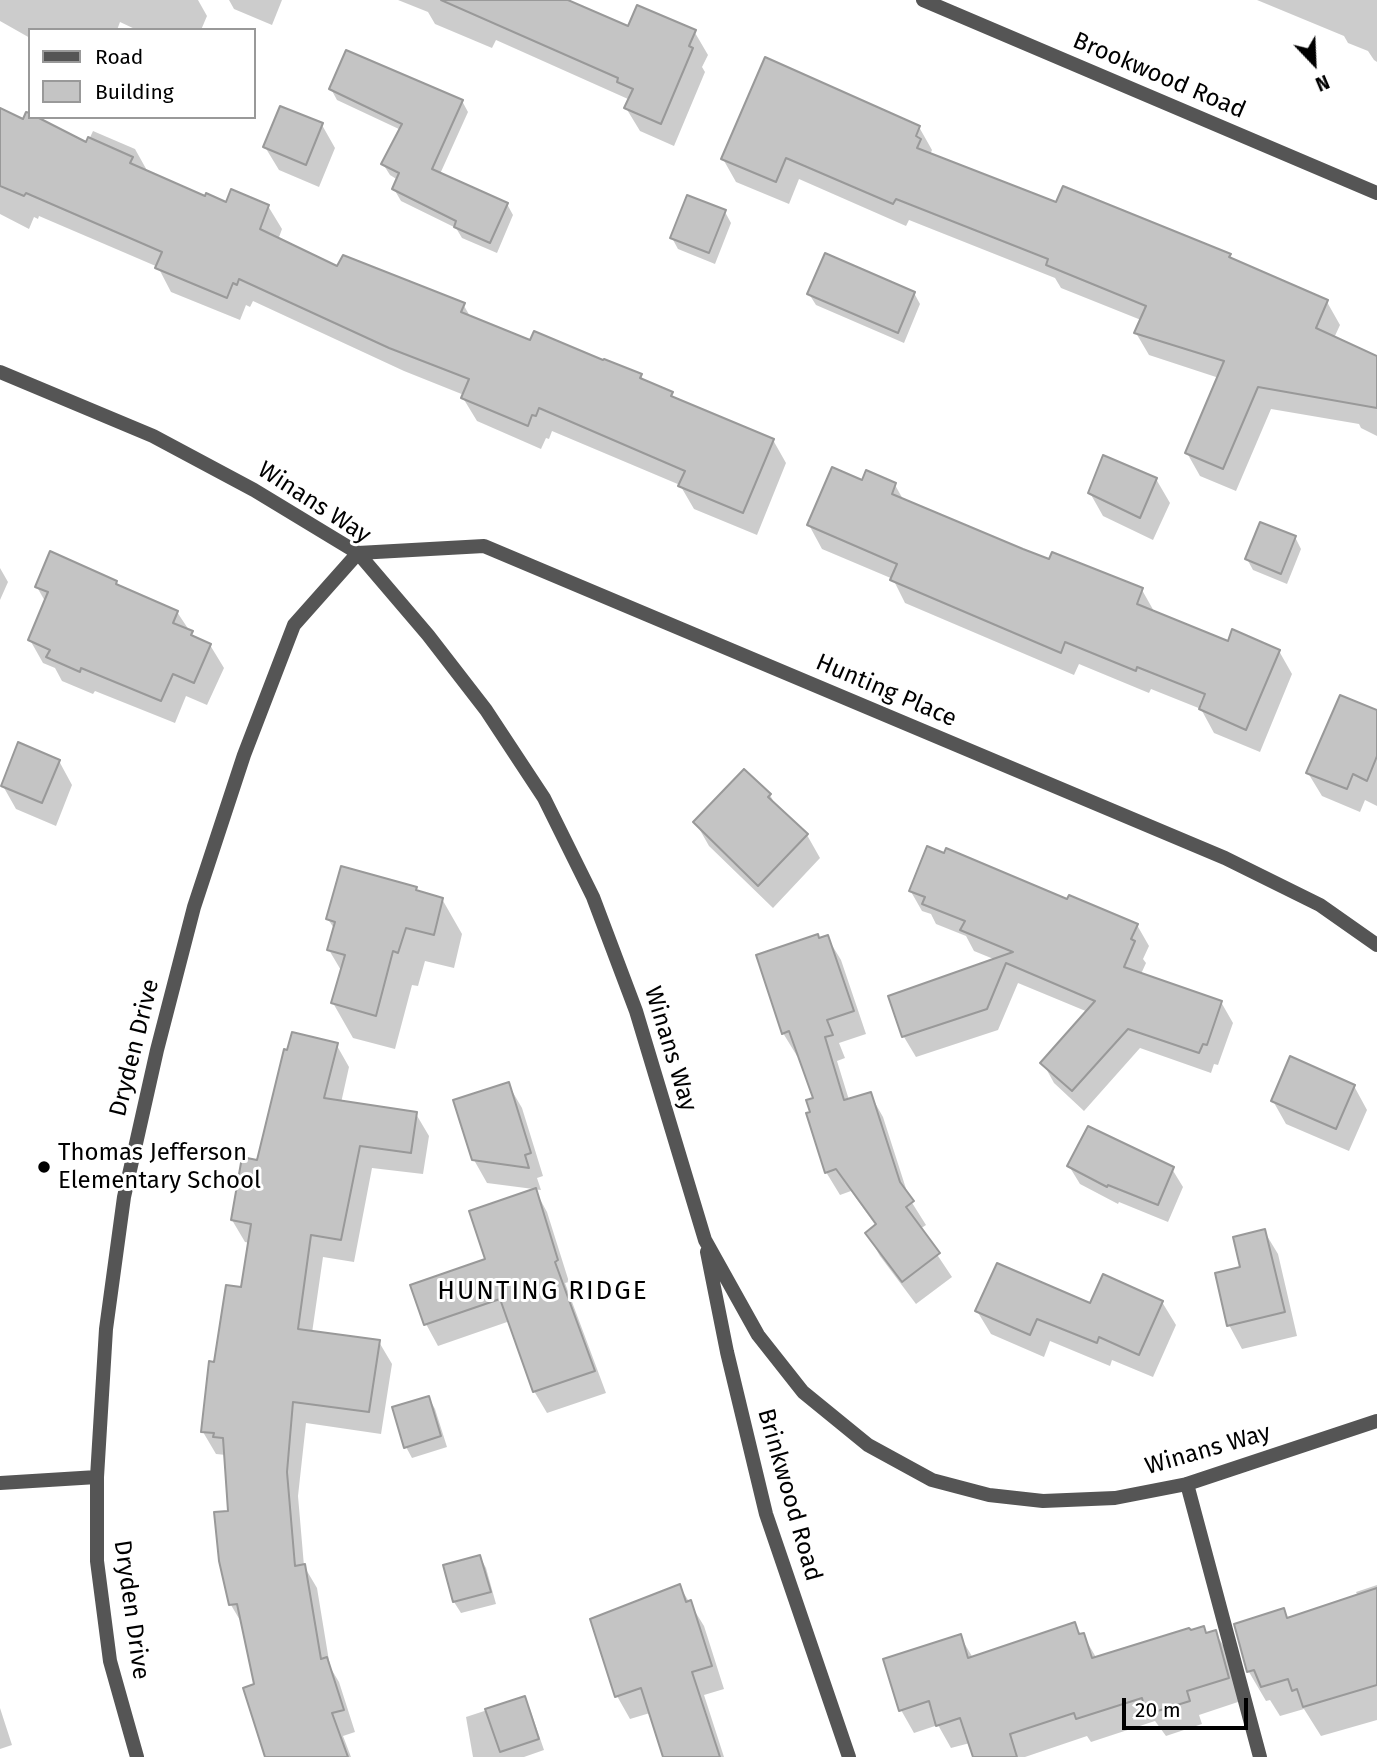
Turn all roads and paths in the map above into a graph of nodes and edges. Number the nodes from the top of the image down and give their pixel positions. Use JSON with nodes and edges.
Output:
{"nodes":[{"id":1,"x":923,"y":0,"type":"edge"},
{"id":2,"x":1377,"y":193,"type":"edge"},
{"id":3,"x":0,"y":372,"type":"edge"},
{"id":4,"x":358,"y":553,"type":"junction"},
{"id":5,"x":1377,"y":945,"type":"edge"},
{"id":6,"x":705,"y":1240,"type":"junction"},
{"id":7,"x":1377,"y":1421,"type":"edge"},
{"id":8,"x":97,"y":1477,"type":"junction"},
{"id":9,"x":0,"y":1483,"type":"edge"},
{"id":10,"x":1187,"y":1484,"type":"junction"},
{"id":11,"x":137,"y":1757,"type":"edge"},
{"id":12,"x":849,"y":1757,"type":"edge"},
{"id":13,"x":1260,"y":1757,"type":"edge"}],
"edges":[{"from":1,"to":2,"type":"street","name":"Brookwood Road"},
{"from":3,"to":4,"type":"street","name":"Winans Way"},
{"from":4,"to":5,"type":"street","name":"Hunting Place"},
{"from":4,"to":6,"type":"street","name":"Winans Way"},
{"from":4,"to":8,"type":"street","name":"Dryden Drive"},
{"from":6,"to":10,"type":"street","name":"Winans Way"},
{"from":6,"to":12,"type":"street","name":"Brinkwood Road"},
{"from":7,"to":10,"type":"street","name":"Winans Way"},
{"from":8,"to":9,"type":"street"},
{"from":8,"to":11,"type":"street","name":"Dryden Drive"},
{"from":10,"to":13,"type":"street"}]}
